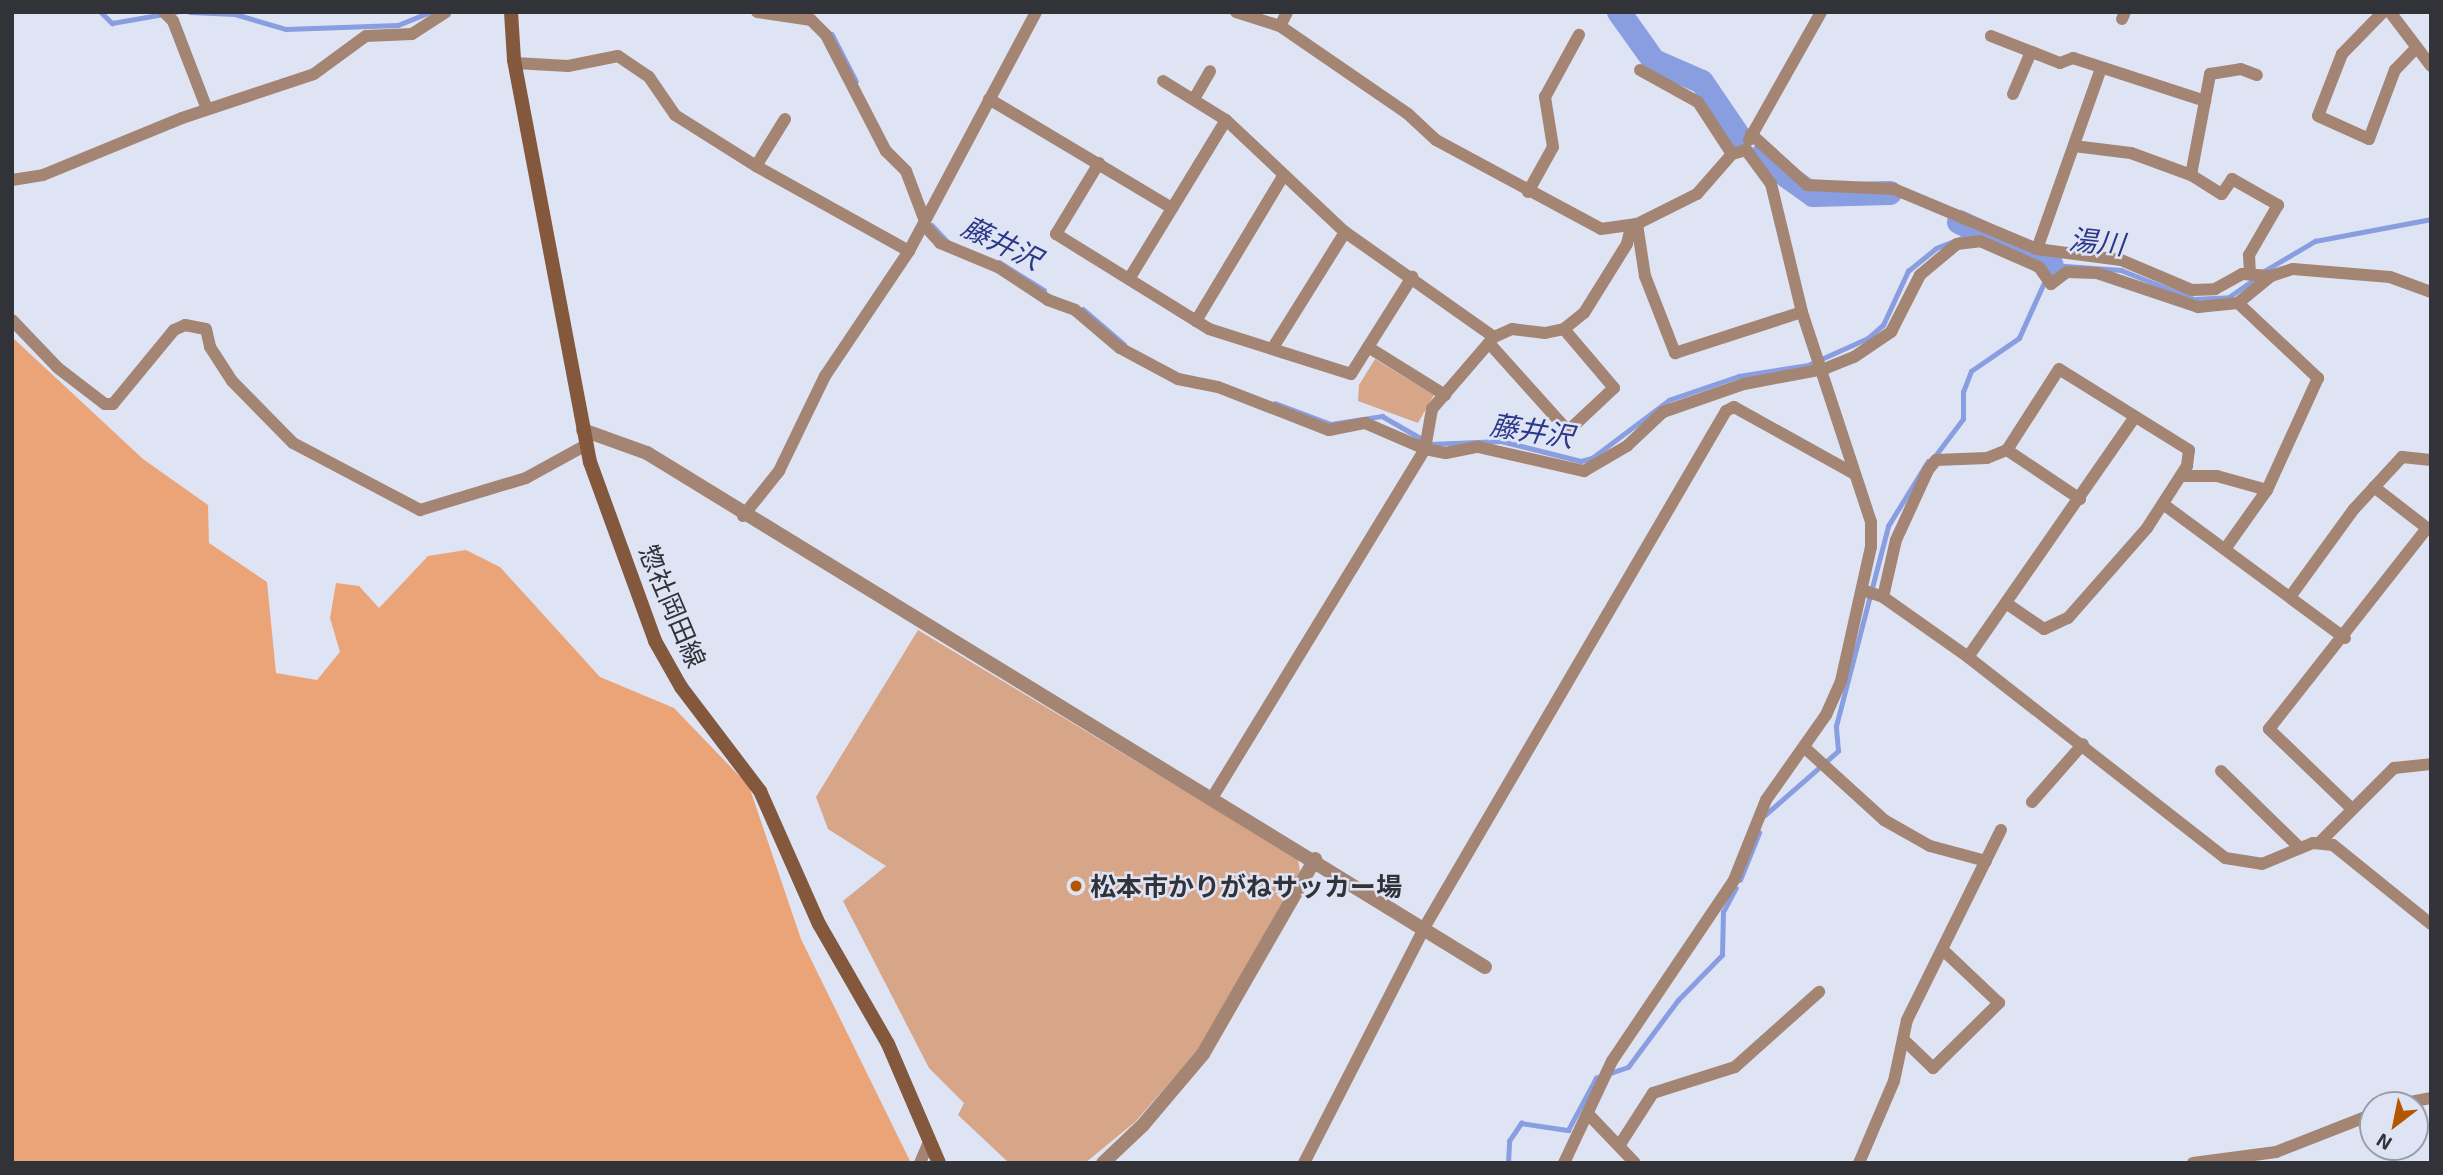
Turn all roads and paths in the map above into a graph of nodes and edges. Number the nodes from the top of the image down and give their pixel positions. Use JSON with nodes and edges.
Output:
{"nodes":[{"id":1,"x":164,"y":12,"type":"edge"},
{"id":2,"x":446,"y":12,"type":"edge"},
{"id":3,"x":511,"y":12,"type":"edge"},
{"id":4,"x":757,"y":12,"type":"edge"},
{"id":5,"x":1036,"y":12,"type":"edge"},
{"id":6,"x":1236,"y":12,"type":"edge"},
{"id":7,"x":1287,"y":12,"type":"edge"},
{"id":8,"x":1821,"y":12,"type":"edge"},
{"id":9,"x":2383,"y":12,"type":"edge"},
{"id":10,"x":2390,"y":12,"type":"edge"},
{"id":11,"x":813,"y":17,"type":"edge"},
{"id":12,"x":1280,"y":26,"type":"junction"},
{"id":13,"x":1579,"y":35,"type":"dead end"},
{"id":14,"x":1991,"y":36,"type":"dead end"},
{"id":15,"x":2416,"y":48,"type":"junction"},
{"id":16,"x":2031,"y":52,"type":"junction"},
{"id":17,"x":515,"y":63,"type":"junction"},
{"id":18,"x":2431,"y":66,"type":"edge"},
{"id":19,"x":2101,"y":68,"type":"junction"},
{"id":20,"x":1640,"y":70,"type":"dead end"},
{"id":21,"x":1210,"y":71,"type":"dead end"},
{"id":22,"x":2257,"y":75,"type":"dead end"},
{"id":23,"x":1163,"y":81,"type":"dead end"},
{"id":24,"x":2013,"y":94,"type":"dead end"},
{"id":25,"x":989,"y":99,"type":"junction"},
{"id":26,"x":1194,"y":99,"type":"junction"},
{"id":27,"x":2206,"y":101,"type":"junction"},
{"id":28,"x":207,"y":109,"type":"junction"},
{"id":29,"x":785,"y":120,"type":"dead end"},
{"id":30,"x":1226,"y":120,"type":"junction"},
{"id":31,"x":1751,"y":134,"type":"junction"},
{"id":32,"x":2074,"y":146,"type":"junction"},
{"id":33,"x":1746,"y":150,"type":"junction"},
{"id":34,"x":1732,"y":154,"type":"junction"},
{"id":35,"x":1099,"y":163,"type":"junction"},
{"id":36,"x":757,"y":166,"type":"junction"},
{"id":37,"x":2191,"y":175,"type":"junction"},
{"id":38,"x":1283,"y":176,"type":"junction"},
{"id":39,"x":12,"y":180,"type":"edge"},
{"id":40,"x":1528,"y":192,"type":"junction"},
{"id":41,"x":1172,"y":208,"type":"junction"},
{"id":42,"x":924,"y":223,"type":"junction"},
{"id":43,"x":1634,"y":225,"type":"junction"},
{"id":44,"x":1345,"y":232,"type":"junction"},
{"id":45,"x":2037,"y":249,"type":"junction"},
{"id":46,"x":909,"y":251,"type":"junction"},
{"id":47,"x":2250,"y":274,"type":"junction"},
{"id":48,"x":2271,"y":276,"type":"junction"},
{"id":49,"x":1412,"y":277,"type":"junction"},
{"id":50,"x":1129,"y":279,"type":"junction"},
{"id":51,"x":2431,"y":292,"type":"edge"},
{"id":52,"x":2238,"y":303,"type":"junction"},
{"id":53,"x":1802,"y":312,"type":"junction"},
{"id":54,"x":12,"y":320,"type":"edge"},
{"id":55,"x":1196,"y":321,"type":"junction"},
{"id":56,"x":1564,"y":329,"type":"junction"},
{"id":57,"x":1492,"y":340,"type":"junction"},
{"id":58,"x":1368,"y":347,"type":"junction"},
{"id":59,"x":1272,"y":349,"type":"junction"},
{"id":60,"x":1824,"y":369,"type":"junction"},
{"id":61,"x":1445,"y":395,"type":"junction"},
{"id":62,"x":2135,"y":417,"type":"junction"},
{"id":63,"x":583,"y":430,"type":"junction"},
{"id":64,"x":1425,"y":442,"type":"junction"},
{"id":65,"x":586,"y":445,"type":"junction"},
{"id":66,"x":2007,"y":450,"type":"junction"},
{"id":67,"x":2431,"y":460,"type":"edge"},
{"id":68,"x":1855,"y":474,"type":"junction"},
{"id":69,"x":2181,"y":476,"type":"junction"},
{"id":70,"x":2374,"y":487,"type":"junction"},
{"id":71,"x":2267,"y":490,"type":"junction"},
{"id":72,"x":2080,"y":499,"type":"junction"},
{"id":73,"x":2163,"y":504,"type":"junction"},
{"id":74,"x":743,"y":516,"type":"junction"},
{"id":75,"x":2225,"y":549,"type":"junction"},
{"id":76,"x":1862,"y":590,"type":"junction"},
{"id":77,"x":1883,"y":597,"type":"junction"},
{"id":78,"x":2290,"y":597,"type":"junction"},
{"id":79,"x":2006,"y":603,"type":"junction"},
{"id":80,"x":2346,"y":638,"type":"junction"},
{"id":81,"x":1968,"y":657,"type":"junction"},
{"id":82,"x":2083,"y":744,"type":"junction"},
{"id":83,"x":1805,"y":748,"type":"junction"},
{"id":84,"x":2431,"y":764,"type":"edge"},
{"id":85,"x":2221,"y":771,"type":"dead end"},
{"id":86,"x":1212,"y":798,"type":"junction"},
{"id":87,"x":2032,"y":802,"type":"dead end"},
{"id":88,"x":2351,"y":808,"type":"junction"},
{"id":89,"x":2001,"y":830,"type":"dead end"},
{"id":90,"x":2320,"y":842,"type":"junction"},
{"id":91,"x":2300,"y":848,"type":"junction"},
{"id":92,"x":1315,"y":859,"type":"junction"},
{"id":93,"x":1986,"y":862,"type":"junction"},
{"id":94,"x":2431,"y":924,"type":"edge"},
{"id":95,"x":1424,"y":928,"type":"junction"},
{"id":96,"x":1945,"y":952,"type":"junction"},
{"id":97,"x":1485,"y":967,"type":"dead end"},
{"id":98,"x":1819,"y":992,"type":"dead end"},
{"id":99,"x":1903,"y":1040,"type":"junction"},
{"id":100,"x":1589,"y":1115,"type":"junction"},
{"id":101,"x":2359,"y":1119,"type":"edge"},
{"id":102,"x":929,"y":1142,"type":"junction"},
{"id":103,"x":1619,"y":1146,"type":"junction"},
{"id":104,"x":2232,"y":1161,"type":"edge"},
{"id":105,"x":920,"y":1163,"type":"edge"},
{"id":106,"x":939,"y":1163,"type":"edge"},
{"id":107,"x":1103,"y":1163,"type":"edge"},
{"id":108,"x":1304,"y":1163,"type":"edge"},
{"id":109,"x":1564,"y":1163,"type":"edge"},
{"id":110,"x":1635,"y":1163,"type":"edge"},
{"id":111,"x":1859,"y":1163,"type":"edge"},
{"id":112,"x":2193,"y":1163,"type":"edge"}],
"edges":[{"from":1,"to":28,"type":"street"},
{"from":2,"to":28,"type":"street"},
{"from":3,"to":17,"type":"main road","name":"惣社岡田線"},
{"from":4,"to":11,"type":"street"},
{"from":5,"to":25,"type":"street"},
{"from":6,"to":12,"type":"street"},
{"from":7,"to":12,"type":"street"},
{"from":8,"to":31,"type":"street"},
{"from":9,"to":15,"type":"street"},
{"from":10,"to":15,"type":"street"},
{"from":11,"to":42,"type":"street"},
{"from":12,"to":40,"type":"street"},
{"from":13,"to":40,"type":"street"},
{"from":14,"to":16,"type":"street"},
{"from":15,"to":18,"type":"street"},
{"from":16,"to":19,"type":"street"},
{"from":16,"to":24,"type":"street"},
{"from":17,"to":36,"type":"street"},
{"from":17,"to":63,"type":"main road","name":"惣社岡田線"},
{"from":19,"to":27,"type":"street"},
{"from":19,"to":32,"type":"street"},
{"from":20,"to":34,"type":"street"},
{"from":21,"to":26,"type":"street"},
{"from":22,"to":27,"type":"street"},
{"from":23,"to":26,"type":"street"},
{"from":25,"to":35,"type":"street"},
{"from":25,"to":42,"type":"street"},
{"from":26,"to":30,"type":"street"},
{"from":27,"to":37,"type":"street"},
{"from":28,"to":39,"type":"street"},
{"from":29,"to":36,"type":"street"},
{"from":30,"to":38,"type":"street"},
{"from":30,"to":41,"type":"street"},
{"from":31,"to":33,"type":"street"},
{"from":31,"to":45,"type":"street"},
{"from":32,"to":37,"type":"street"},
{"from":32,"to":45,"type":"street"},
{"from":33,"to":34,"type":"street"},
{"from":33,"to":53,"type":"street"},
{"from":34,"to":43,"type":"street"},
{"from":35,"to":41,"type":"street"},
{"from":35,"to":50,"type":"street"},
{"from":36,"to":46,"type":"street"},
{"from":37,"to":47,"type":"street"},
{"from":38,"to":44,"type":"street"},
{"from":38,"to":55,"type":"street"},
{"from":40,"to":43,"type":"street"},
{"from":41,"to":50,"type":"street"},
{"from":42,"to":46,"type":"street"},
{"from":42,"to":64,"type":"street"},
{"from":43,"to":53,"type":"street"},
{"from":43,"to":56,"type":"street"},
{"from":44,"to":49,"type":"street"},
{"from":44,"to":59,"type":"street"},
{"from":45,"to":47,"type":"street"},
{"from":46,"to":74,"type":"street"},
{"from":47,"to":48,"type":"street"},
{"from":48,"to":51,"type":"street"},
{"from":48,"to":52,"type":"street"},
{"from":49,"to":57,"type":"street"},
{"from":49,"to":58,"type":"street"},
{"from":50,"to":55,"type":"street"},
{"from":52,"to":60,"type":"street"},
{"from":52,"to":71,"type":"street"},
{"from":53,"to":60,"type":"street"},
{"from":54,"to":65,"type":"street"},
{"from":55,"to":59,"type":"street"},
{"from":56,"to":57,"type":"street"},
{"from":56,"to":57,"type":"street"},
{"from":57,"to":61,"type":"street"},
{"from":58,"to":59,"type":"street"},
{"from":58,"to":61,"type":"street"},
{"from":60,"to":64,"type":"street"},
{"from":60,"to":68,"type":"street"},
{"from":61,"to":64,"type":"street"},
{"from":62,"to":66,"type":"street"},
{"from":62,"to":69,"type":"street"},
{"from":62,"to":72,"type":"street"},
{"from":63,"to":65,"type":"main road","name":"惣社岡田線"},
{"from":63,"to":74,"type":"street"},
{"from":64,"to":86,"type":"street"},
{"from":65,"to":102,"type":"main road","name":"惣社岡田線"},
{"from":66,"to":72,"type":"street"},
{"from":66,"to":77,"type":"street"},
{"from":67,"to":70,"type":"street"},
{"from":68,"to":76,"type":"street"},
{"from":68,"to":95,"type":"street"},
{"from":69,"to":71,"type":"street"},
{"from":69,"to":73,"type":"street"},
{"from":70,"to":78,"type":"street"},
{"from":70,"to":80,"type":"street"},
{"from":71,"to":75,"type":"street"},
{"from":72,"to":79,"type":"street"},
{"from":73,"to":75,"type":"street"},
{"from":73,"to":79,"type":"street"},
{"from":74,"to":86,"type":"street"},
{"from":75,"to":78,"type":"street"},
{"from":76,"to":77,"type":"street"},
{"from":76,"to":83,"type":"street"},
{"from":77,"to":81,"type":"street"},
{"from":78,"to":80,"type":"street"},
{"from":79,"to":81,"type":"street"},
{"from":80,"to":88,"type":"street"},
{"from":81,"to":82,"type":"street"},
{"from":82,"to":87,"type":"street"},
{"from":82,"to":91,"type":"street"},
{"from":83,"to":93,"type":"street"},
{"from":83,"to":100,"type":"street"},
{"from":84,"to":88,"type":"street"},
{"from":85,"to":91,"type":"street"},
{"from":86,"to":92,"type":"street"},
{"from":88,"to":90,"type":"street"},
{"from":89,"to":93,"type":"street"},
{"from":90,"to":91,"type":"street"},
{"from":90,"to":94,"type":"street"},
{"from":92,"to":95,"type":"street"},
{"from":92,"to":107,"type":"street"},
{"from":93,"to":96,"type":"street"},
{"from":95,"to":97,"type":"street"},
{"from":95,"to":108,"type":"street"},
{"from":96,"to":99,"type":"street"},
{"from":96,"to":99,"type":"street"},
{"from":98,"to":103,"type":"street"},
{"from":99,"to":111,"type":"street"},
{"from":100,"to":103,"type":"street"},
{"from":100,"to":109,"type":"street"},
{"from":101,"to":104,"type":"street"},
{"from":102,"to":105,"type":"street"},
{"from":102,"to":106,"type":"main road","name":"惣社岡田線"},
{"from":103,"to":110,"type":"street"},
{"from":104,"to":112,"type":"street"}]}
